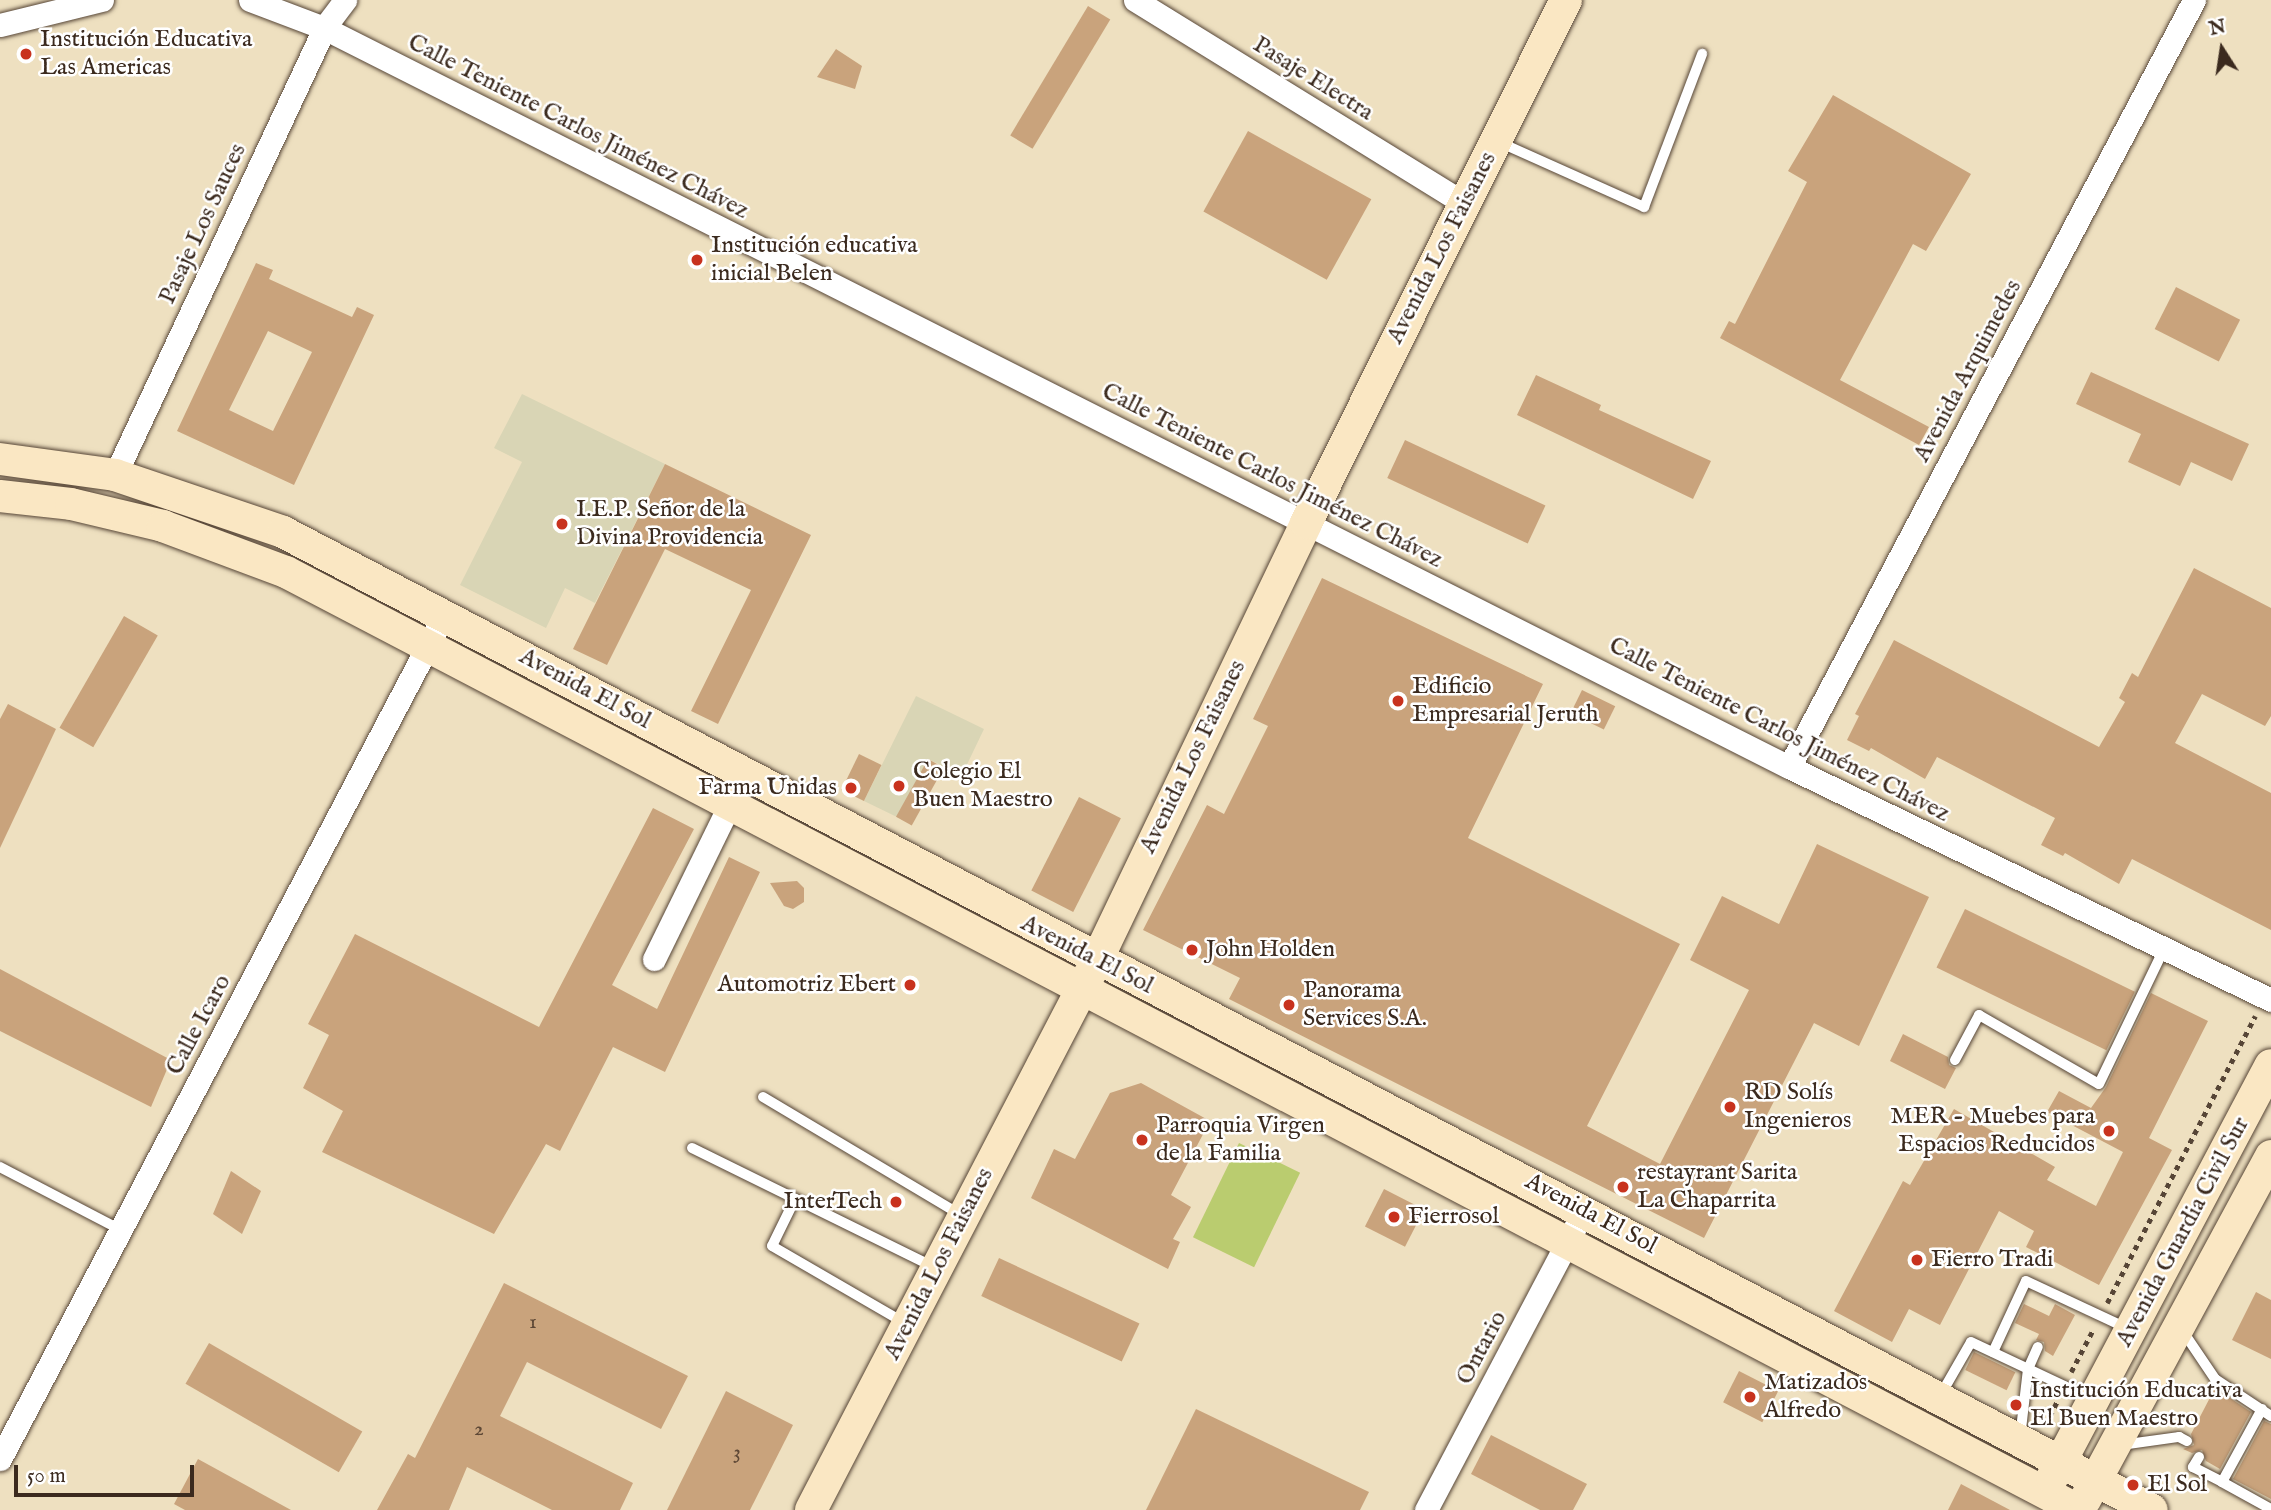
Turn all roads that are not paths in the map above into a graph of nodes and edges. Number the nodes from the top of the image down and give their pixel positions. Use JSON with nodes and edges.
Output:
{"nodes":[{"id":1,"x":102,"y":0,"type":"edge"},
{"id":2,"x":250,"y":0,"type":"edge"},
{"id":3,"x":345,"y":0,"type":"edge"},
{"id":4,"x":1135,"y":0,"type":"edge"},
{"id":5,"x":1566,"y":0,"type":"edge"},
{"id":6,"x":2194,"y":0,"type":"edge"},
{"id":7,"x":0,"y":25,"type":"edge"},
{"id":8,"x":324,"y":28,"type":"junction"},
{"id":9,"x":1702,"y":54,"type":"dead end"},
{"id":10,"x":1496,"y":141,"type":"junction"},
{"id":11,"x":1464,"y":203,"type":"junction"},
{"id":12,"x":0,"y":459,"type":"edge"},
{"id":13,"x":115,"y":475,"type":"junction"},
{"id":14,"x":0,"y":496,"type":"edge"},
{"id":15,"x":1306,"y":523,"type":"junction"},
{"id":16,"x":444,"y":614,"type":"junction"},
{"id":17,"x":429,"y":645,"type":"junction"},
{"id":18,"x":1789,"y":767,"type":"junction"},
{"id":19,"x":729,"y":806,"type":"junction"},
{"id":20,"x":2164,"y":949,"type":"junction"},
{"id":21,"x":654,"y":959,"type":"dead end"},
{"id":22,"x":1097,"y":960,"type":"junction"},
{"id":23,"x":1081,"y":990,"type":"junction"},
{"id":24,"x":2268,"y":998,"type":"edge"},
{"id":25,"x":1955,"y":1060,"type":"dead end"},
{"id":26,"x":2271,"y":1065,"type":"edge"},
{"id":27,"x":763,"y":1097,"type":"dead end"},
{"id":28,"x":692,"y":1148,"type":"dead end"},
{"id":29,"x":2271,"y":1156,"type":"edge"},
{"id":30,"x":0,"y":1167,"type":"edge"},
{"id":31,"x":795,"y":1199,"type":"junction"},
{"id":32,"x":1584,"y":1210,"type":"junction"},
{"id":33,"x":963,"y":1217,"type":"junction"},
{"id":34,"x":121,"y":1230,"type":"junction"},
{"id":35,"x":1569,"y":1241,"type":"junction"},
{"id":36,"x":936,"y":1268,"type":"junction"},
{"id":37,"x":2179,"y":1323,"type":"junction"},
{"id":38,"x":907,"y":1325,"type":"junction"},
{"id":39,"x":2131,"y":1330,"type":"junction"},
{"id":40,"x":2038,"y":1347,"type":"dead end"},
{"id":41,"x":1993,"y":1352,"type":"junction"},
{"id":42,"x":2028,"y":1369,"type":"junction"},
{"id":43,"x":1927,"y":1392,"type":"junction"},
{"id":44,"x":2093,"y":1400,"type":"junction"},
{"id":45,"x":2266,"y":1413,"type":"edge"},
{"id":46,"x":1897,"y":1416,"type":"junction"},
{"id":47,"x":2187,"y":1441,"type":"dead end"},
{"id":48,"x":2114,"y":1446,"type":"junction"},
{"id":49,"x":2038,"y":1450,"type":"junction"},
{"id":50,"x":2199,"y":1457,"type":"dead end"},
{"id":51,"x":0,"y":1459,"type":"edge"},
{"id":52,"x":2096,"y":1481,"type":"junction"},
{"id":53,"x":2222,"y":1482,"type":"junction"},
{"id":54,"x":2040,"y":1502,"type":"edge"},
{"id":55,"x":2271,"y":1509,"type":"edge"},
{"id":56,"x":811,"y":1510,"type":"edge"},
{"id":57,"x":1426,"y":1510,"type":"edge"},
{"id":58,"x":2079,"y":1510,"type":"edge"},
{"id":59,"x":2152,"y":1510,"type":"edge"}],
"edges":[{"from":1,"to":7,"type":"street"},
{"from":2,"to":8,"type":"street","name":"Calle Teniente Carlos Jiménez Chávez"},
{"from":3,"to":8,"type":"street","name":"Pasaje Los Sauces"},
{"from":4,"to":11,"type":"street","name":"Pasaje Electra"},
{"from":5,"to":10,"type":"main road","name":"Avenida Los Faisanes"},
{"from":6,"to":18,"type":"street","name":"Avenida Arquimedes"},
{"from":8,"to":13,"type":"street","name":"Pasaje Los Sauces"},
{"from":8,"to":15,"type":"street","name":"Calle Teniente Carlos Jiménez Chávez"},
{"from":9,"to":10,"type":"lane"},
{"from":10,"to":11,"type":"main road","name":"Avenida Los Faisanes"},
{"from":11,"to":15,"type":"main road","name":"Avenida Los Faisanes"},
{"from":12,"to":13,"type":"main road","name":"Avenida El Sol"},
{"from":13,"to":16,"type":"main road","name":"Avenida El Sol"},
{"from":14,"to":17,"type":"main road","name":"Avenida El Sol"},
{"from":15,"to":18,"type":"street","name":"Calle Teniente Carlos Jiménez Chávez"},
{"from":15,"to":22,"type":"main road","name":"Avenida Los Faisanes"},
{"from":16,"to":17,"type":"street","name":"Calle Icaro"},
{"from":16,"to":22,"type":"main road","name":"Avenida El Sol"},
{"from":17,"to":19,"type":"main road","name":"Avenida El Sol"},
{"from":17,"to":34,"type":"street","name":"Calle Icaro"},
{"from":18,"to":20,"type":"street","name":"Calle Teniente Carlos Jiménez Chávez"},
{"from":19,"to":21,"type":"street"},
{"from":19,"to":23,"type":"main road","name":"Avenida El Sol"},
{"from":20,"to":24,"type":"street","name":"Calle Teniente Carlos Jiménez Chávez"},
{"from":20,"to":25,"type":"lane"},
{"from":22,"to":23,"type":"main road","name":"Avenida Los Faisanes"},
{"from":22,"to":32,"type":"main road","name":"Avenida El Sol"},
{"from":23,"to":33,"type":"main road","name":"Avenida Los Faisanes"},
{"from":23,"to":35,"type":"main road","name":"Avenida El Sol"},
{"from":26,"to":39,"type":"main road","name":"Avenida Guardia Civil Sur"},
{"from":27,"to":33,"type":"lane"},
{"from":28,"to":31,"type":"lane"},
{"from":29,"to":37,"type":"main road","name":"Avenida Guardia Civil Sur"},
{"from":30,"to":34,"type":"lane"},
{"from":31,"to":36,"type":"lane"},
{"from":31,"to":38,"type":"lane"},
{"from":32,"to":35,"type":"street","name":"Ontario"},
{"from":32,"to":43,"type":"main road","name":"Avenida El Sol"},
{"from":33,"to":36,"type":"main road","name":"Avenida Los Faisanes"},
{"from":34,"to":51,"type":"street","name":"Calle Icaro"},
{"from":35,"to":46,"type":"main road","name":"Avenida El Sol"},
{"from":35,"to":57,"type":"street","name":"Ontario"},
{"from":36,"to":38,"type":"main road","name":"Avenida Los Faisanes"},
{"from":37,"to":45,"type":"lane"},
{"from":37,"to":48,"type":"main road","name":"Avenida Guardia Civil Sur"},
{"from":38,"to":56,"type":"main road","name":"Avenida Los Faisanes"},
{"from":39,"to":41,"type":"lane"},
{"from":39,"to":44,"type":"main road","name":"Avenida Guardia Civil Sur"},
{"from":40,"to":42,"type":"lane"},
{"from":41,"to":42,"type":"lane"},
{"from":41,"to":43,"type":"lane"},
{"from":42,"to":44,"type":"lane"},
{"from":42,"to":49,"type":"lane"},
{"from":43,"to":46,"type":"main road"},
{"from":43,"to":49,"type":"main road","name":"Avenida El Sol"},
{"from":44,"to":49,"type":"main road","name":"Avenida Guardia Civil Sur"},
{"from":45,"to":53,"type":"lane"},
{"from":46,"to":54,"type":"main road","name":"Avenida El Sol"},
{"from":47,"to":48,"type":"lane"},
{"from":48,"to":52,"type":"main road","name":"Avenida Guardia Civil Sur"},
{"from":49,"to":52,"type":"main road","name":"Avenida El Sol"},
{"from":49,"to":54,"type":"main road","name":"Avenida Guardia Civil Sur"},
{"from":50,"to":53,"type":"lane"},
{"from":52,"to":58,"type":"main road","name":"Avenida Guardia Civil Sur"},
{"from":52,"to":59,"type":"main road","name":"Avenida El Sol"},
{"from":53,"to":55,"type":"lane"},
{"from":54,"to":58,"type":"main road","name":"Avenida El Sol"}]}
